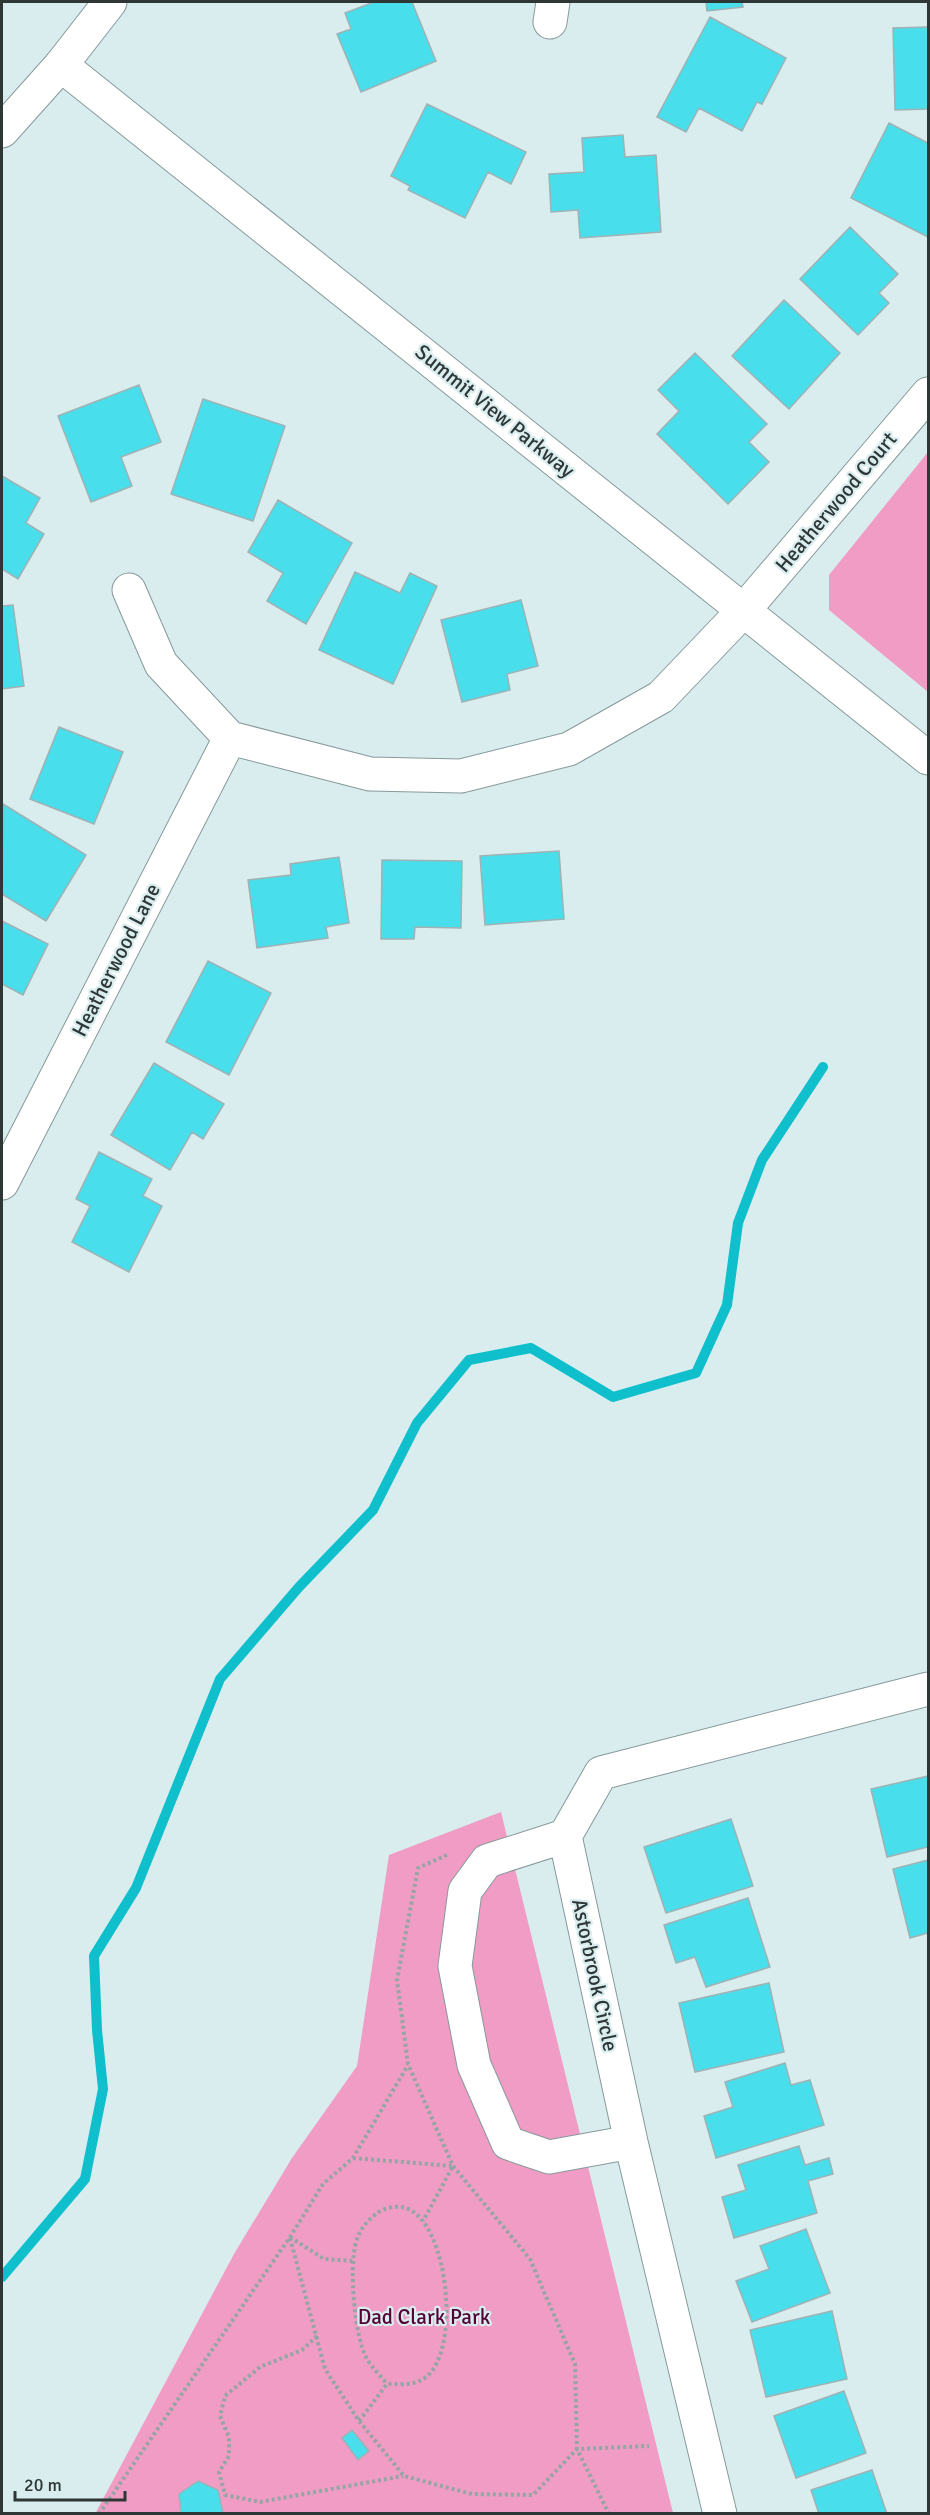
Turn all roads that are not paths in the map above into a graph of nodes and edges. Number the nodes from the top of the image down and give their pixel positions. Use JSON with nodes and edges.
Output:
{"nodes":[{"id":1,"x":110,"y":2,"type":"edge"},
{"id":2,"x":61,"y":65,"type":"junction"},
{"id":3,"x":2,"y":131,"type":"edge"},
{"id":4,"x":928,"y":394,"type":"edge"},
{"id":5,"x":129,"y":590,"type":"dead end"},
{"id":6,"x":744,"y":610,"type":"junction"},
{"id":7,"x":230,"y":738,"type":"junction"},
{"id":8,"x":928,"y":758,"type":"edge"},
{"id":9,"x":2,"y":1183,"type":"edge"},
{"id":10,"x":928,"y":1689,"type":"edge"},
{"id":11,"x":565,"y":1836,"type":"junction"},
{"id":12,"x":631,"y":2142,"type":"junction"},
{"id":13,"x":720,"y":2514,"type":"edge"}],
"edges":[{"from":1,"to":2,"type":"street"},
{"from":2,"to":3,"type":"street"},
{"from":2,"to":6,"type":"street","name":"Summit View Parkway"},
{"from":4,"to":6,"type":"street","name":"Heatherwood Court"},
{"from":5,"to":7,"type":"street"},
{"from":6,"to":7,"type":"street","name":"Heatherwood Court"},
{"from":6,"to":8,"type":"street","name":"Summit View Parkway"},
{"from":7,"to":9,"type":"street","name":"Heatherwood Lane"},
{"from":10,"to":11,"type":"street"},
{"from":11,"to":12,"type":"street","name":"Astorbrook Circle"},
{"from":11,"to":12,"type":"street"},
{"from":12,"to":13,"type":"street","name":"Astorbrook Circle"}]}
